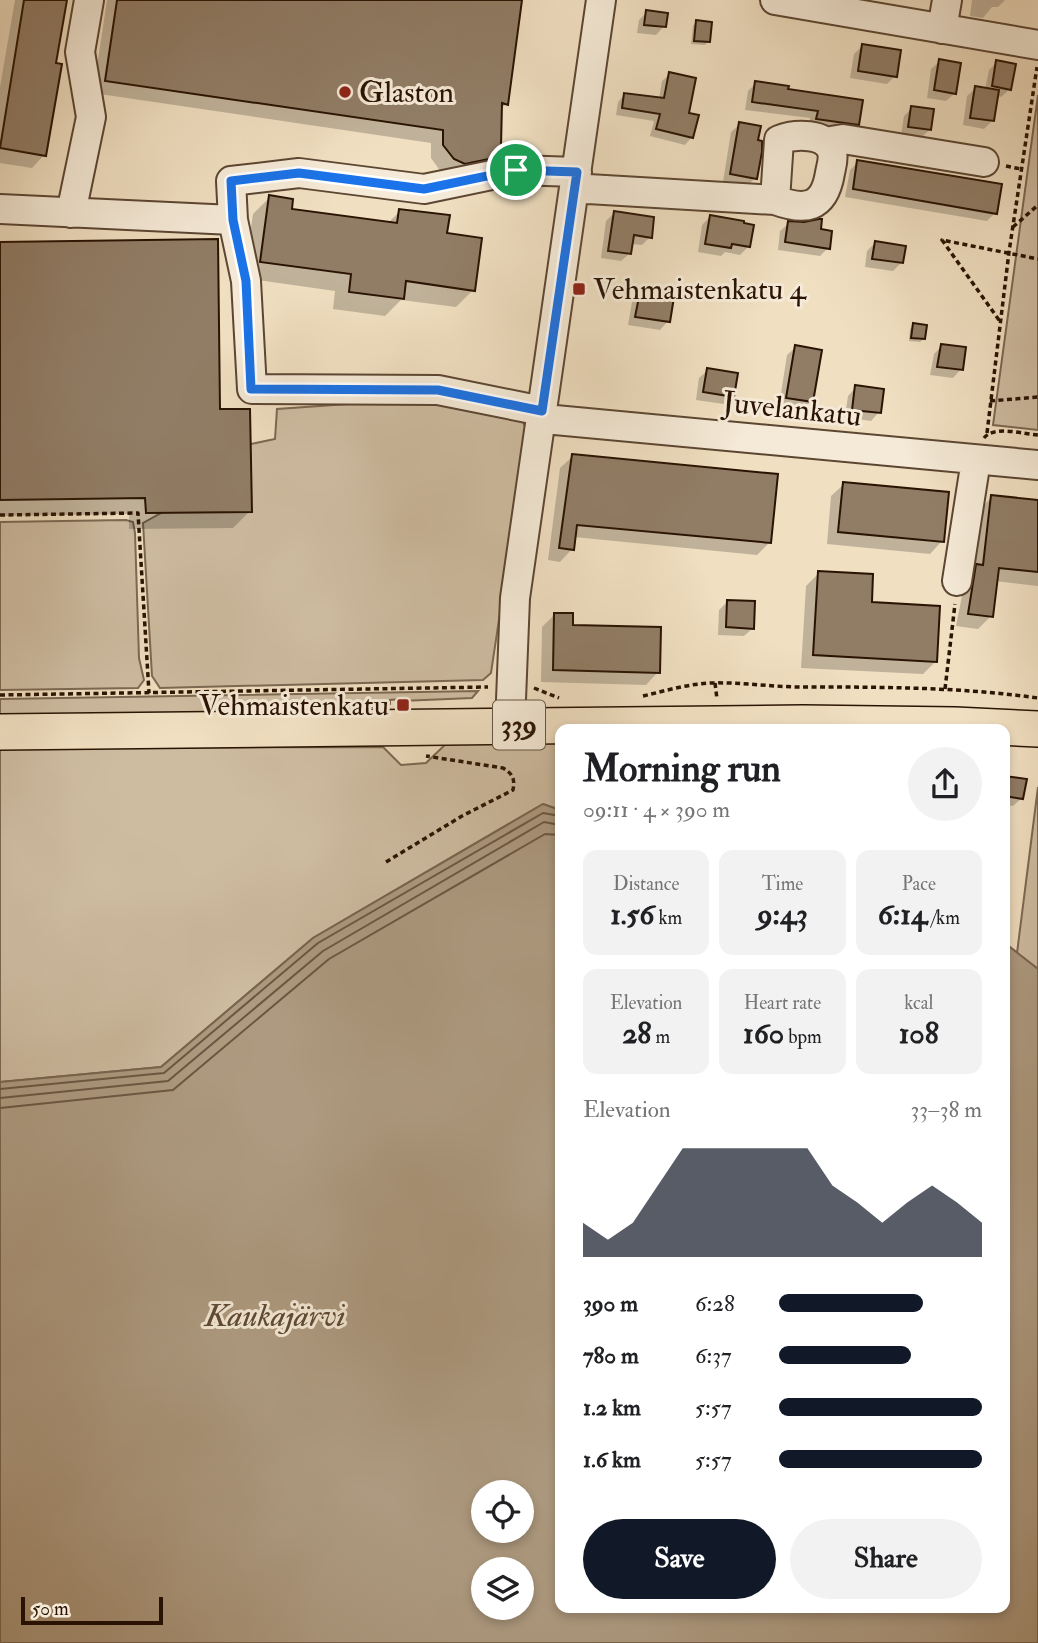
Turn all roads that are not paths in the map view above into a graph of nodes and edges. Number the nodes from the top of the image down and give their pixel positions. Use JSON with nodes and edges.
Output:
{"nodes":[{"id":1,"x":89,"y":0,"type":"edge"},
{"id":2,"x":601,"y":0,"type":"edge"},
{"id":3,"x":775,"y":0,"type":"edge"},
{"id":4,"x":947,"y":0,"type":"edge"},
{"id":5,"x":942,"y":29,"type":"junction"},
{"id":6,"x":1038,"y":45,"type":"edge"},
{"id":7,"x":825,"y":142,"type":"junction"},
{"id":8,"x":984,"y":162,"type":"dead end"},
{"id":9,"x":576,"y":181,"type":"junction"},
{"id":10,"x":775,"y":200,"type":"junction"},
{"id":11,"x":0,"y":209,"type":"edge"},
{"id":12,"x":71,"y":212,"type":"junction"},
{"id":13,"x":233,"y":220,"type":"junction"},
{"id":14,"x":541,"y":415,"type":"junction"},
{"id":15,"x":976,"y":460,"type":"junction"},
{"id":16,"x":1038,"y":465,"type":"edge"},
{"id":17,"x":957,"y":581,"type":"road end"},
{"id":18,"x":694,"y":724,"type":"edge"},
{"id":19,"x":906,"y":724,"type":"edge"},
{"id":20,"x":510,"y":725,"type":"junction"},
{"id":21,"x":555,"y":725,"type":"edge"},
{"id":22,"x":1010,"y":728,"type":"edge"},
{"id":23,"x":1038,"y":729,"type":"edge"},
{"id":24,"x":0,"y":732,"type":"edge"}],
"edges":[{"from":1,"to":12,"type":"street"},
{"from":2,"to":9,"type":"street"},
{"from":3,"to":5,"type":"street"},
{"from":4,"to":5,"type":"street"},
{"from":5,"to":6,"type":"street"},
{"from":7,"to":8,"type":"street"},
{"from":7,"to":10,"type":"street"},
{"from":7,"to":10,"type":"street"},
{"from":9,"to":10,"type":"street"},
{"from":9,"to":13,"type":"street"},
{"from":9,"to":14,"type":"street"},
{"from":11,"to":12,"type":"street"},
{"from":12,"to":13,"type":"street"},
{"from":13,"to":14,"type":"street","name":"Juvelankatu"},
{"from":14,"to":15,"type":"street","name":"Juvelankatu"},
{"from":14,"to":20,"type":"street"},
{"from":15,"to":16,"type":"street","name":"Juvelankatu"},
{"from":15,"to":17,"type":"street"},
{"from":18,"to":19,"type":"main road","number":"339"},
{"from":20,"to":21,"type":"main road","number":"339"},
{"from":20,"to":24,"type":"main road","number":"339"},
{"from":22,"to":23,"type":"main road","number":"339"}]}
